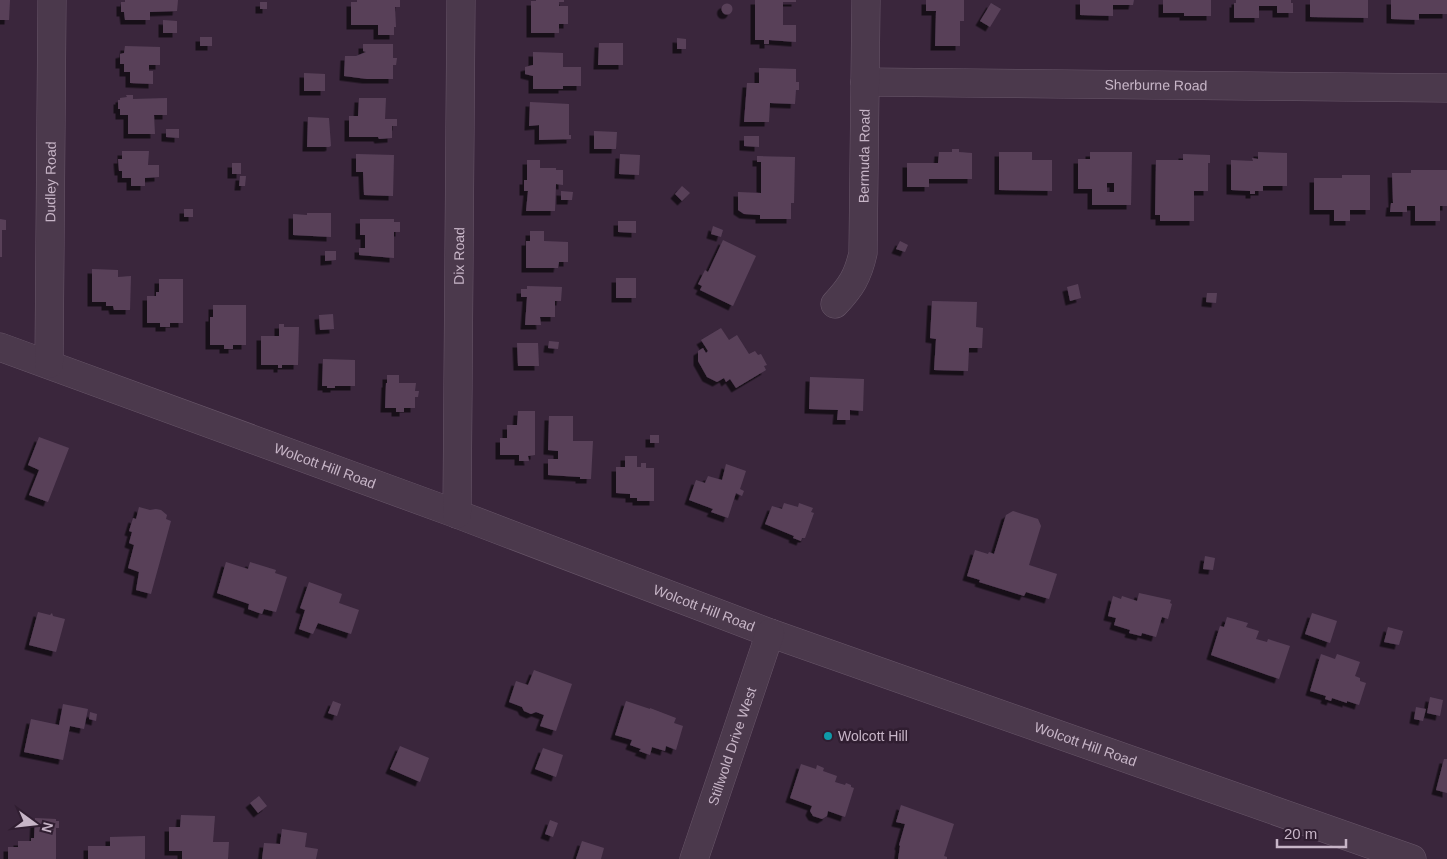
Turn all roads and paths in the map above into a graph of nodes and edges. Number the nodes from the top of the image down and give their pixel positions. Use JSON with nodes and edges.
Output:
{"nodes":[{"id":1,"x":52,"y":0,"type":"edge"},
{"id":2,"x":461,"y":0,"type":"edge"},
{"id":3,"x":866,"y":0,"type":"edge"},
{"id":4,"x":865,"y":82,"type":"junction"},
{"id":5,"x":1447,"y":88,"type":"edge"},
{"id":6,"x":835,"y":304,"type":"dead end"},
{"id":7,"x":0,"y":347,"type":"edge"},
{"id":8,"x":49,"y":364,"type":"junction"},
{"id":9,"x":457,"y":514,"type":"junction"},
{"id":10,"x":770,"y":633,"type":"junction"},
{"id":11,"x":694,"y":859,"type":"edge"},
{"id":12,"x":1412,"y":859,"type":"edge"}],
"edges":[{"from":1,"to":8,"type":"street","name":"Dudley Road"},
{"from":2,"to":9,"type":"street","name":"Dix Road"},
{"from":3,"to":4,"type":"street","name":"Bermuda Road"},
{"from":4,"to":5,"type":"street","name":"Sherburne Road"},
{"from":4,"to":6,"type":"street","name":"Bermuda Road"},
{"from":7,"to":8,"type":"street","name":"Wolcott Hill Road"},
{"from":8,"to":9,"type":"street","name":"Wolcott Hill Road"},
{"from":9,"to":10,"type":"street","name":"Wolcott Hill Road"},
{"from":10,"to":11,"type":"street","name":"Stillwold Drive West"},
{"from":10,"to":12,"type":"street","name":"Wolcott Hill Road"}]}
